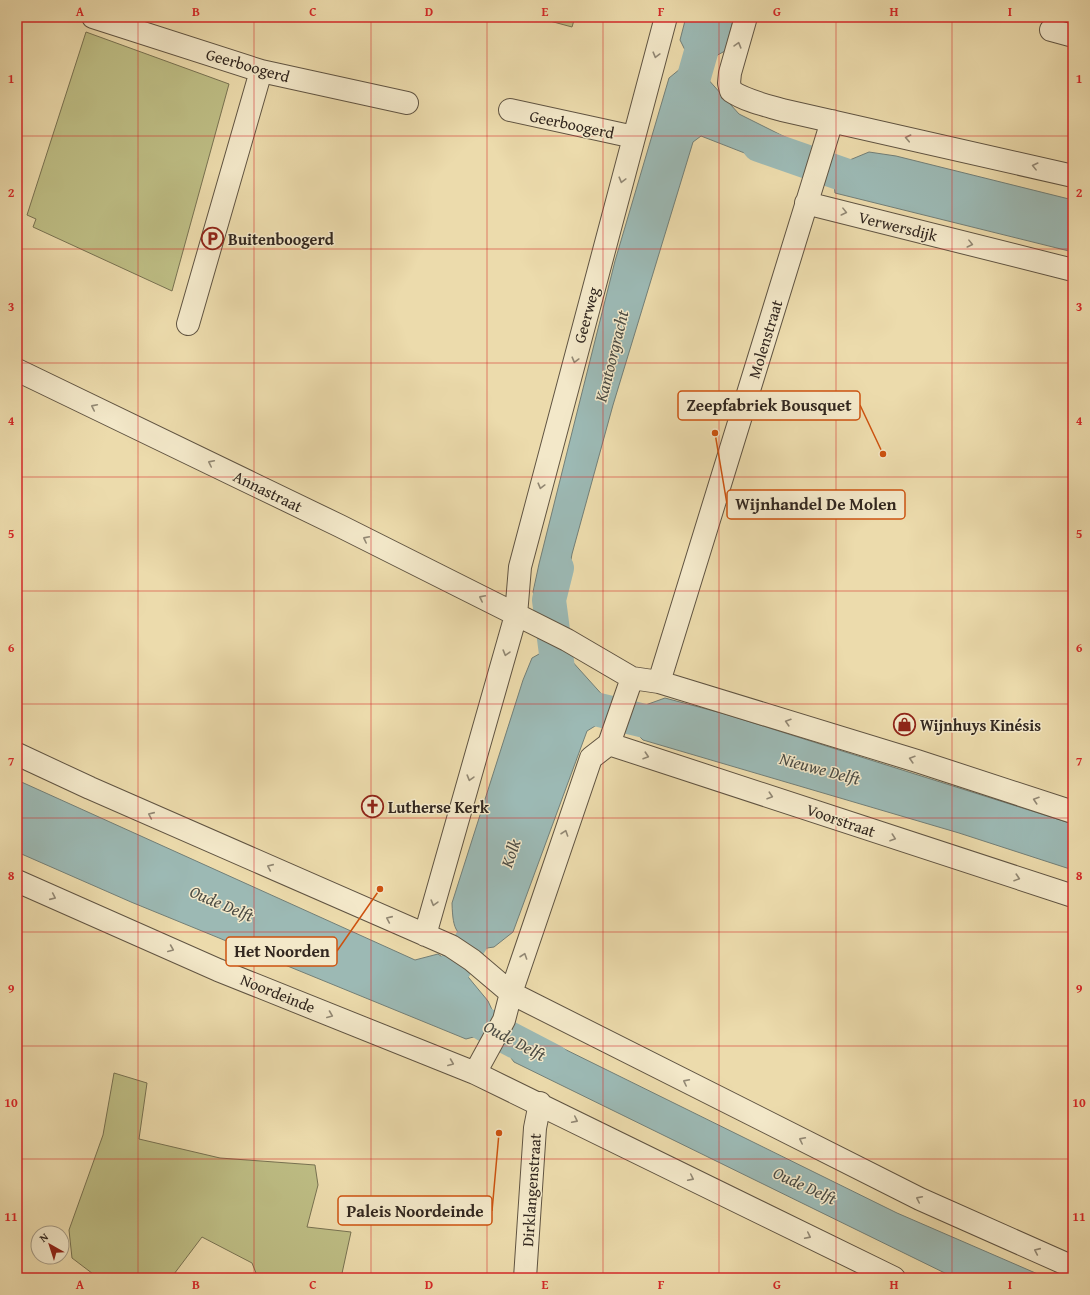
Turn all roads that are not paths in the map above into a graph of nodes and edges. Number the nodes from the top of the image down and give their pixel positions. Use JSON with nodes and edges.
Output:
{"nodes":[{"id":1,"x":93,"y":17,"type":"edge"},
{"id":2,"x":666,"y":17,"type":"edge"},
{"id":3,"x":746,"y":17,"type":"edge"},
{"id":4,"x":1051,"y":30,"type":"dead end"},
{"id":5,"x":1073,"y":36,"type":"edge"},
{"id":6,"x":261,"y":71,"type":"junction"},
{"id":7,"x":406,"y":103,"type":"dead end"},
{"id":8,"x":510,"y":110,"type":"dead end"},
{"id":9,"x":832,"y":121,"type":"junction"},
{"id":10,"x":634,"y":137,"type":"junction"},
{"id":11,"x":1073,"y":176,"type":"edge"},
{"id":12,"x":809,"y":194,"type":"junction"},
{"id":13,"x":1073,"y":270,"type":"edge"},
{"id":14,"x":188,"y":324,"type":"dead end"},
{"id":15,"x":17,"y":370,"type":"edge"},
{"id":16,"x":516,"y":615,"type":"junction"},
{"id":17,"x":632,"y":678,"type":"junction"},
{"id":18,"x":659,"y":682,"type":"junction"},
{"id":19,"x":613,"y":736,"type":"junction"},
{"id":20,"x":17,"y":754,"type":"edge"},
{"id":21,"x":1073,"y":812,"type":"edge"},
{"id":22,"x":17,"y":881,"type":"edge"},
{"id":23,"x":1073,"y":896,"type":"edge"},
{"id":24,"x":425,"y":935,"type":"junction"},
{"id":25,"x":511,"y":993,"type":"junction"},
{"id":26,"x":475,"y":1073,"type":"junction"},
{"id":27,"x":540,"y":1103,"type":"junction"},
{"id":28,"x":1073,"y":1267,"type":"edge"},
{"id":29,"x":525,"y":1278,"type":"edge"},
{"id":30,"x":894,"y":1278,"type":"edge"}],
"edges":[{"from":1,"to":6,"type":"street","name":"Geerboogerd"},
{"from":2,"to":10,"type":"street","name":"Geerweg","one_way":true},
{"from":9,"to":3,"type":"street","one_way":true},
{"from":4,"to":5,"type":"street"},
{"from":6,"to":7,"type":"street","name":"Geerboogerd"},
{"from":6,"to":14,"type":"street"},
{"from":8,"to":10,"type":"street","name":"Geerboogerd"},
{"from":11,"to":9,"type":"street","one_way":true},
{"from":9,"to":12,"type":"street"},
{"from":10,"to":16,"type":"street","name":"Geerweg","one_way":true},
{"from":12,"to":13,"type":"street","name":"Verwersdijk","one_way":true},
{"from":12,"to":18,"type":"street","name":"Molenstraat"},
{"from":16,"to":15,"type":"street","name":"Annastraat","one_way":true},
{"from":16,"to":17,"type":"street"},
{"from":16,"to":24,"type":"street","one_way":true},
{"from":17,"to":18,"type":"street"},
{"from":17,"to":19,"type":"street"},
{"from":21,"to":18,"type":"street","one_way":true},
{"from":19,"to":23,"type":"street","name":"Voorstraat","one_way":true},
{"from":25,"to":19,"type":"street","one_way":true},
{"from":24,"to":20,"type":"street","one_way":true},
{"from":22,"to":26,"type":"street","name":"Noordeinde","one_way":true},
{"from":24,"to":25,"type":"street"},
{"from":25,"to":26,"type":"street"},
{"from":28,"to":25,"type":"street","one_way":true},
{"from":26,"to":27,"type":"street","name":"Noordeinde"},
{"from":27,"to":29,"type":"street","name":"Dirklangenstraat"},
{"from":27,"to":30,"type":"street","one_way":true}]}
